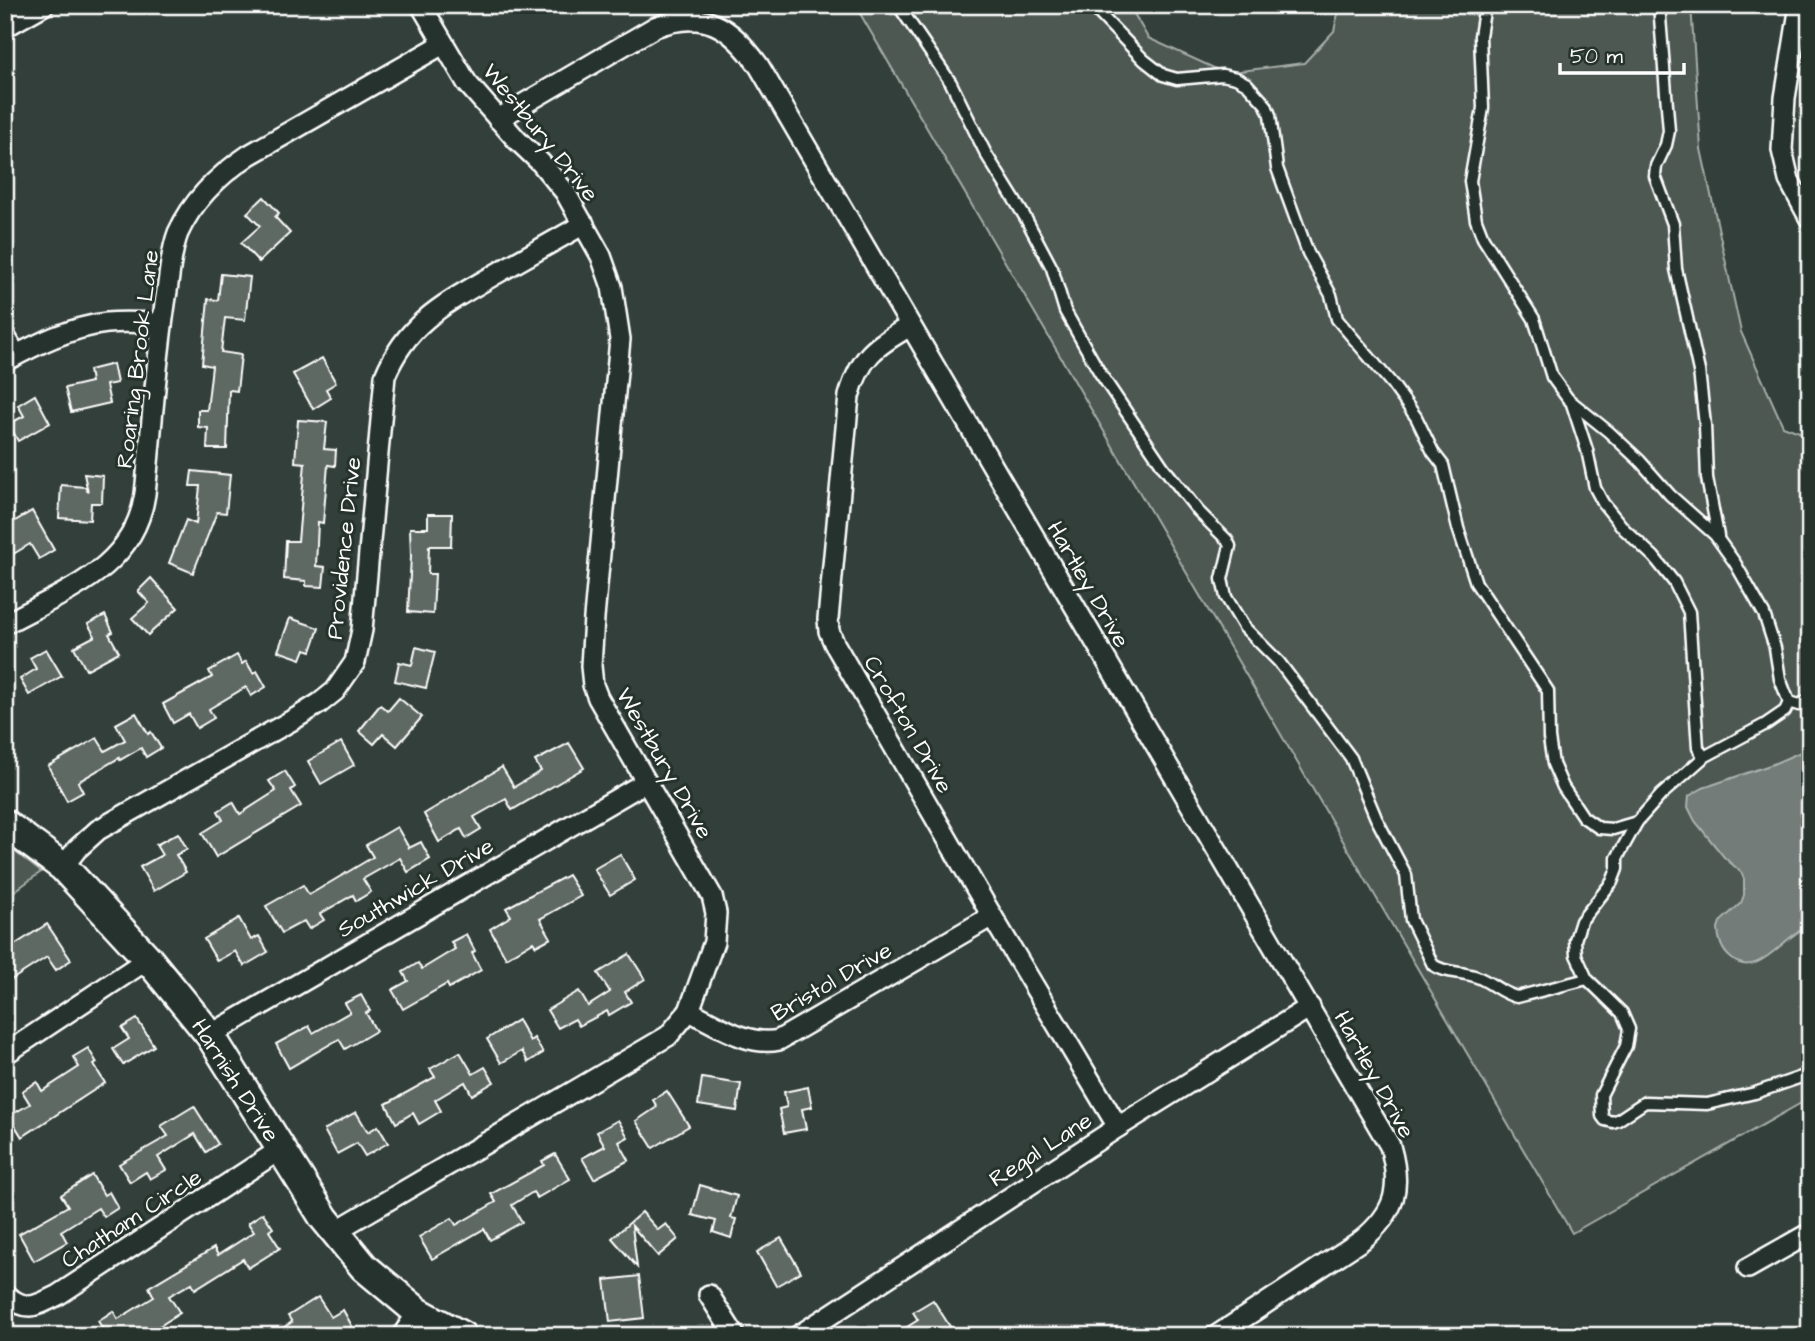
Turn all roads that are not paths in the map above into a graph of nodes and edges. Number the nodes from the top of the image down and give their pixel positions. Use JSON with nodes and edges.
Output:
{"nodes":[{"id":1,"x":44,"y":5,"type":"edge"},
{"id":2,"x":421,"y":5,"type":"edge"},
{"id":3,"x":898,"y":5,"type":"edge"},
{"id":4,"x":1091,"y":5,"type":"edge"},
{"id":5,"x":1485,"y":5,"type":"edge"},
{"id":6,"x":1659,"y":5,"type":"edge"},
{"id":7,"x":1800,"y":5,"type":"edge"},
{"id":8,"x":5,"y":27,"type":"edge"},
{"id":9,"x":443,"y":44,"type":"junction"},
{"id":10,"x":498,"y":119,"type":"junction"},
{"id":11,"x":1810,"y":219,"type":"edge"},
{"id":12,"x":584,"y":224,"type":"junction"},
{"id":13,"x":162,"y":323,"type":"junction"},
{"id":14,"x":910,"y":326,"type":"junction"},
{"id":15,"x":5,"y":336,"type":"edge"},
{"id":16,"x":11,"y":358,"type":"edge"},
{"id":17,"x":1571,"y":401,"type":"junction"},
{"id":18,"x":1719,"y":540,"type":"junction"},
{"id":19,"x":5,"y":624,"type":"edge"},
{"id":20,"x":1810,"y":699,"type":"edge"},
{"id":21,"x":1789,"y":702,"type":"junction"},
{"id":22,"x":1704,"y":757,"type":"junction"},
{"id":23,"x":646,"y":782,"type":"junction"},
{"id":24,"x":1637,"y":822,"type":"junction"},
{"id":25,"x":5,"y":824,"type":"edge"},
{"id":26,"x":62,"y":867,"type":"junction"},
{"id":27,"x":992,"y":916,"type":"junction"},
{"id":28,"x":148,"y":959,"type":"junction"},
{"id":29,"x":1587,"y":979,"type":"junction"},
{"id":30,"x":1310,"y":1007,"type":"junction"},
{"id":31,"x":689,"y":1011,"type":"junction"},
{"id":32,"x":210,"y":1035,"type":"junction"},
{"id":33,"x":5,"y":1054,"type":"edge"},
{"id":34,"x":1810,"y":1074,"type":"edge"},
{"id":35,"x":1118,"y":1127,"type":"junction"},
{"id":36,"x":281,"y":1149,"type":"junction"},
{"id":37,"x":334,"y":1232,"type":"junction"},
{"id":38,"x":1810,"y":1233,"type":"edge"},
{"id":39,"x":1748,"y":1268,"type":"dead end"},
{"id":40,"x":5,"y":1295,"type":"edge"},
{"id":41,"x":709,"y":1295,"type":"dead end"},
{"id":42,"x":418,"y":1312,"type":"junction"},
{"id":43,"x":402,"y":1336,"type":"edge"},
{"id":44,"x":462,"y":1336,"type":"edge"},
{"id":45,"x":735,"y":1336,"type":"edge"},
{"id":46,"x":798,"y":1336,"type":"edge"},
{"id":47,"x":1216,"y":1336,"type":"edge"}],
"edges":[{"from":1,"to":8,"type":"street"},
{"from":2,"to":9,"type":"street","name":"Westbury Drive"},
{"from":3,"to":29,"type":"lane"},
{"from":4,"to":24,"type":"lane"},
{"from":5,"to":17,"type":"lane"},
{"from":6,"to":18,"type":"lane"},
{"from":7,"to":11,"type":"street"},
{"from":9,"to":10,"type":"street","name":"Westbury Drive"},
{"from":9,"to":13,"type":"street","name":"Roaring Brook Lane"},
{"from":10,"to":12,"type":"street","name":"Westbury Drive"},
{"from":10,"to":14,"type":"street","name":"Hartley Drive"},
{"from":12,"to":23,"type":"street","name":"Westbury Drive"},
{"from":12,"to":26,"type":"street","name":"Providence Drive"},
{"from":13,"to":16,"type":"street"},
{"from":13,"to":19,"type":"street","name":"Roaring Brook Lane"},
{"from":14,"to":27,"type":"street","name":"Crofton Drive"},
{"from":14,"to":30,"type":"street","name":"Hartley Drive"},
{"from":15,"to":16,"type":"street"},
{"from":17,"to":18,"type":"lane"},
{"from":17,"to":22,"type":"lane"},
{"from":18,"to":21,"type":"lane"},
{"from":20,"to":21,"type":"lane"},
{"from":21,"to":22,"type":"lane"},
{"from":22,"to":24,"type":"lane"},
{"from":23,"to":31,"type":"street","name":"Westbury Drive"},
{"from":23,"to":32,"type":"street","name":"Southwick Drive"},
{"from":24,"to":29,"type":"lane"},
{"from":25,"to":26,"type":"street","name":"Harnish Drive"},
{"from":26,"to":28,"type":"street","name":"Harnish Drive"},
{"from":27,"to":31,"type":"street","name":"Bristol Drive"},
{"from":27,"to":35,"type":"street","name":"Crofton Drive"},
{"from":28,"to":32,"type":"street","name":"Harnish Drive"},
{"from":28,"to":33,"type":"street"},
{"from":29,"to":34,"type":"lane"},
{"from":30,"to":35,"type":"street","name":"Regal Lane"},
{"from":30,"to":47,"type":"street","name":"Hartley Drive"},
{"from":31,"to":37,"type":"street","name":"Westbury Drive"},
{"from":32,"to":36,"type":"street","name":"Harnish Drive"},
{"from":35,"to":46,"type":"street","name":"Regal Lane"},
{"from":36,"to":37,"type":"street","name":"Harnish Drive"},
{"from":36,"to":40,"type":"street","name":"Chatham Circle"},
{"from":37,"to":42,"type":"street","name":"Harnish Drive"},
{"from":38,"to":39,"type":"street"},
{"from":41,"to":45,"type":"street"},
{"from":42,"to":43,"type":"street"},
{"from":42,"to":44,"type":"street","name":"Harnish Drive"}]}
